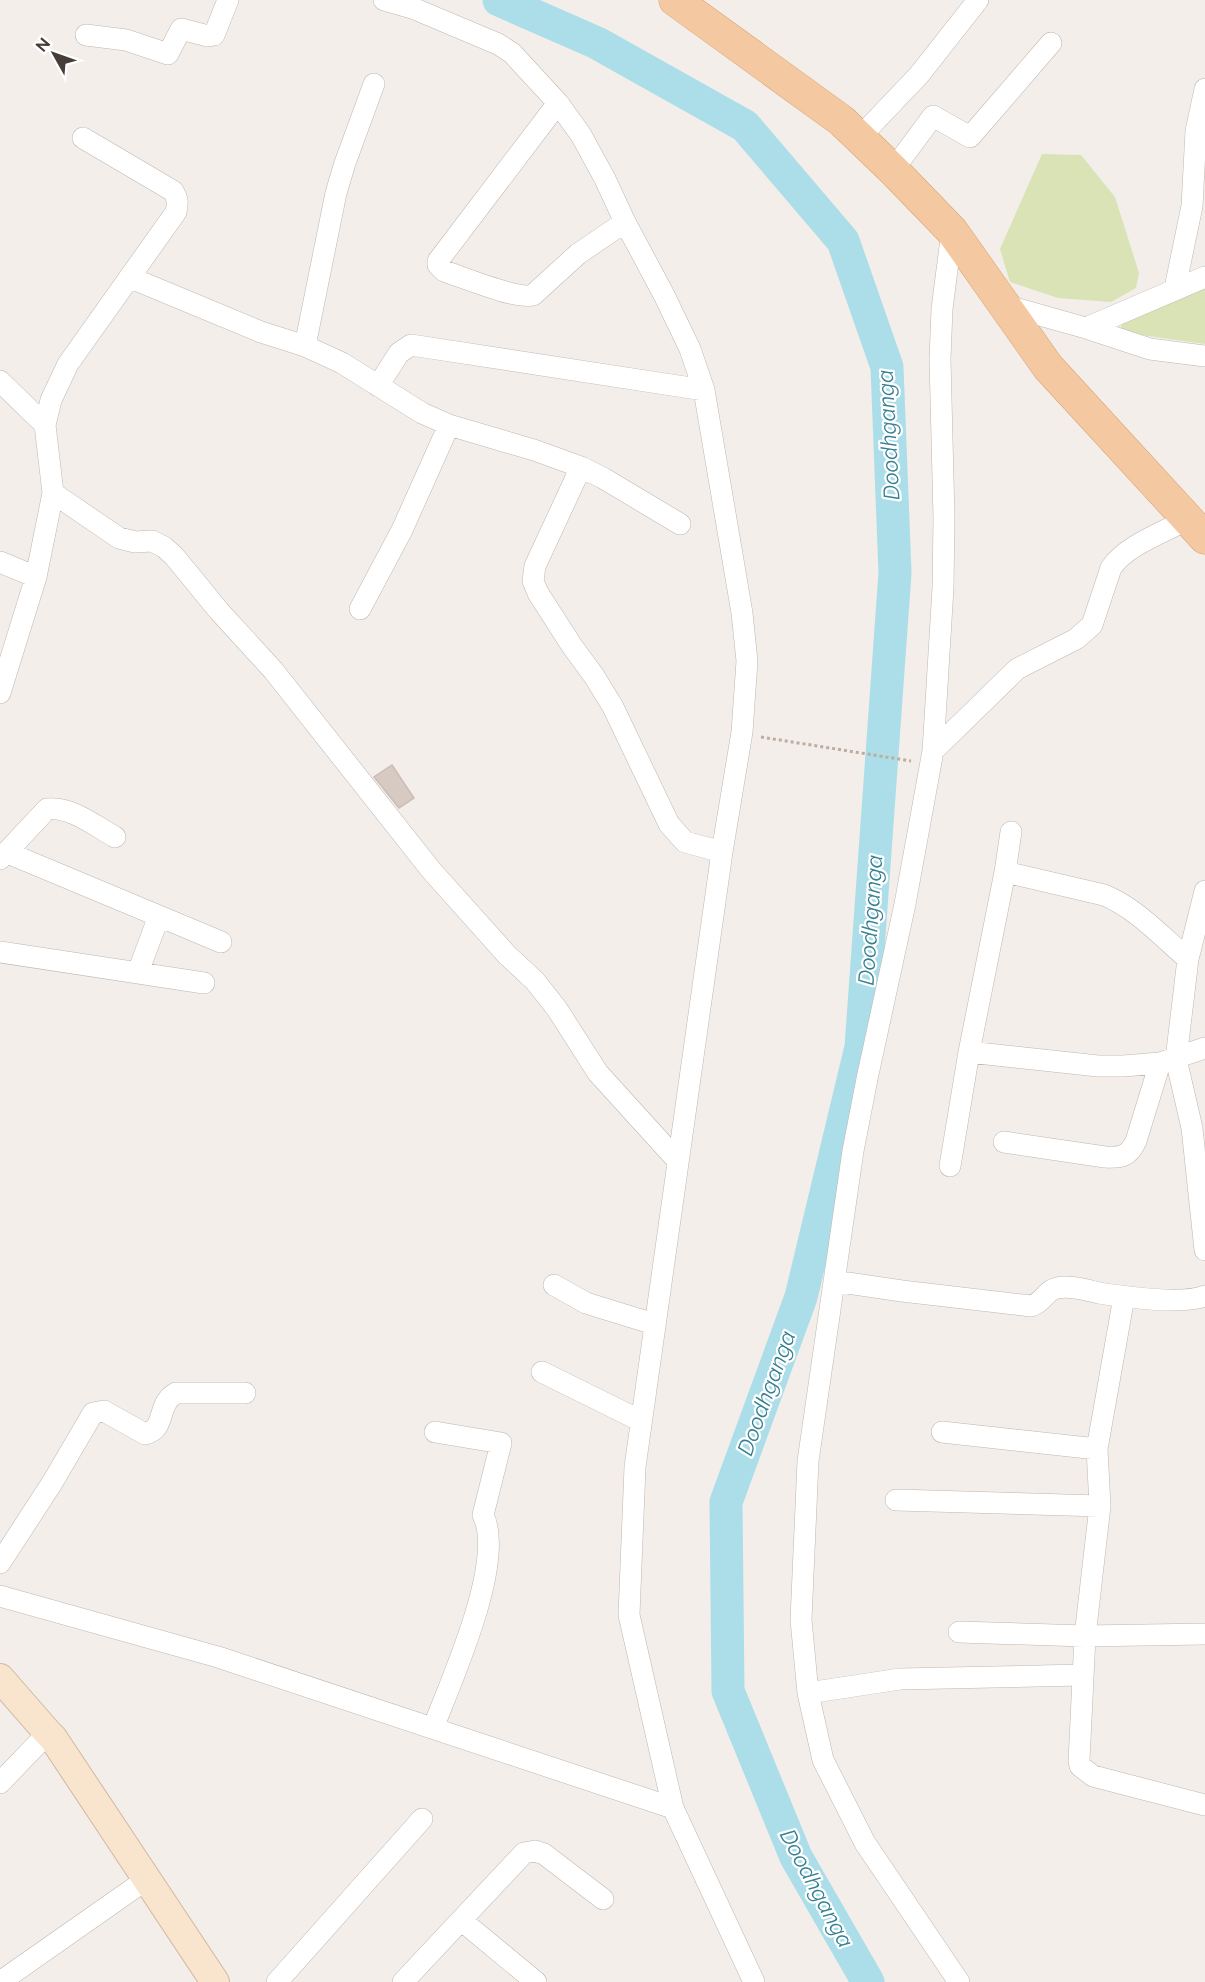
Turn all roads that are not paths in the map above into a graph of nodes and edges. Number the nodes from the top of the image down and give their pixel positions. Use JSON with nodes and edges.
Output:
{"nodes":[{"id":1,"x":228,"y":0,"type":"edge"},
{"id":2,"x":384,"y":0,"type":"edge"},
{"id":3,"x":675,"y":0,"type":"edge"},
{"id":4,"x":978,"y":0,"type":"edge"},
{"id":5,"x":86,"y":36,"type":"dead end"},
{"id":6,"x":1052,"y":43,"type":"dead end"},
{"id":7,"x":374,"y":84,"type":"dead end"},
{"id":8,"x":1205,"y":89,"type":"edge"},
{"id":9,"x":558,"y":104,"type":"junction"},
{"id":10,"x":83,"y":138,"type":"dead end"},
{"id":11,"x":859,"y":138,"type":"junction"},
{"id":12,"x":892,"y":170,"type":"junction"},
{"id":13,"x":625,"y":222,"type":"junction"},
{"id":14,"x":952,"y":231,"type":"junction"},
{"id":15,"x":1205,"y":277,"type":"edge"},
{"id":16,"x":131,"y":278,"type":"junction"},
{"id":17,"x":1175,"y":288,"type":"junction"},
{"id":18,"x":1004,"y":305,"type":"junction"},
{"id":19,"x":1086,"y":328,"type":"junction"},
{"id":20,"x":305,"y":346,"type":"junction"},
{"id":21,"x":1205,"y":356,"type":"edge"},
{"id":22,"x":0,"y":381,"type":"edge"},
{"id":23,"x":378,"y":386,"type":"junction"},
{"id":24,"x":704,"y":390,"type":"junction"},
{"id":25,"x":45,"y":424,"type":"junction"},
{"id":26,"x":449,"y":425,"type":"junction"},
{"id":27,"x":581,"y":467,"type":"junction"},
{"id":28,"x":53,"y":493,"type":"junction"},
{"id":29,"x":680,"y":524,"type":"dead end"},
{"id":30,"x":1196,"y":529,"type":"edge"},
{"id":31,"x":0,"y":562,"type":"edge"},
{"id":32,"x":36,"y":577,"type":"junction"},
{"id":33,"x":360,"y":609,"type":"dead end"},
{"id":34,"x":1,"y":686,"type":"edge"},
{"id":35,"x":933,"y":751,"type":"junction"},
{"id":36,"x":1011,"y":832,"type":"dead end"},
{"id":37,"x":115,"y":837,"type":"dead end"},
{"id":38,"x":722,"y":852,"type":"junction"},
{"id":39,"x":4,"y":856,"type":"edge"},
{"id":40,"x":1005,"y":872,"type":"junction"},
{"id":41,"x":1205,"y":891,"type":"edge"},
{"id":42,"x":159,"y":916,"type":"junction"},
{"id":43,"x":221,"y":942,"type":"dead end"},
{"id":44,"x":0,"y":952,"type":"edge"},
{"id":45,"x":1188,"y":959,"type":"junction"},
{"id":46,"x":138,"y":972,"type":"junction"},
{"id":47,"x":204,"y":983,"type":"dead end"},
{"id":48,"x":1205,"y":1048,"type":"edge"},
{"id":49,"x":969,"y":1052,"type":"junction"},
{"id":50,"x":1168,"y":1061,"type":"junction"},
{"id":51,"x":1198,"y":1126,"type":"edge"},
{"id":52,"x":1004,"y":1142,"type":"dead end"},
{"id":53,"x":677,"y":1160,"type":"junction"},
{"id":54,"x":950,"y":1166,"type":"dead end"},
{"id":55,"x":1205,"y":1250,"type":"edge"},
{"id":56,"x":834,"y":1281,"type":"junction"},
{"id":57,"x":554,"y":1285,"type":"dead end"},
{"id":58,"x":1205,"y":1296,"type":"edge"},
{"id":59,"x":1124,"y":1297,"type":"junction"},
{"id":60,"x":654,"y":1324,"type":"junction"},
{"id":61,"x":542,"y":1372,"type":"dead end"},
{"id":62,"x":245,"y":1393,"type":"dead end"},
{"id":63,"x":641,"y":1421,"type":"junction"},
{"id":64,"x":435,"y":1432,"type":"dead end"},
{"id":65,"x":942,"y":1432,"type":"dead end"},
{"id":66,"x":1097,"y":1449,"type":"junction"},
{"id":67,"x":896,"y":1500,"type":"dead end"},
{"id":68,"x":1100,"y":1506,"type":"junction"},
{"id":69,"x":0,"y":1563,"type":"edge"},
{"id":70,"x":0,"y":1596,"type":"edge"},
{"id":71,"x":960,"y":1632,"type":"dead end"},
{"id":72,"x":1205,"y":1634,"type":"edge"},
{"id":73,"x":1085,"y":1636,"type":"junction"},
{"id":74,"x":1082,"y":1675,"type":"junction"},
{"id":75,"x":0,"y":1678,"type":"edge"},
{"id":76,"x":808,"y":1693,"type":"junction"},
{"id":77,"x":433,"y":1728,"type":"junction"},
{"id":78,"x":48,"y":1733,"type":"junction"},
{"id":79,"x":0,"y":1783,"type":"edge"},
{"id":80,"x":1205,"y":1805,"type":"edge"},
{"id":81,"x":673,"y":1808,"type":"junction"},
{"id":82,"x":422,"y":1819,"type":"dead end"},
{"id":83,"x":147,"y":1879,"type":"junction"},
{"id":84,"x":603,"y":1899,"type":"dead end"},
{"id":85,"x":461,"y":1920,"type":"junction"},
{"id":86,"x":0,"y":1982,"type":"edge"},
{"id":87,"x":215,"y":1982,"type":"edge"},
{"id":88,"x":277,"y":1982,"type":"edge"},
{"id":89,"x":403,"y":1982,"type":"edge"},
{"id":90,"x":536,"y":1982,"type":"edge"},
{"id":91,"x":754,"y":1982,"type":"edge"},
{"id":92,"x":959,"y":1982,"type":"edge"}],
"edges":[{"from":1,"to":5,"type":"street"},
{"from":2,"to":9,"type":"street"},
{"from":3,"to":11,"type":"main road"},
{"from":4,"to":11,"type":"street"},
{"from":6,"to":12,"type":"street"},
{"from":7,"to":20,"type":"street"},
{"from":8,"to":17,"type":"street"},
{"from":9,"to":13,"type":"street"},
{"from":9,"to":13,"type":"street"},
{"from":10,"to":16,"type":"street"},
{"from":11,"to":12,"type":"main road"},
{"from":12,"to":14,"type":"main road"},
{"from":13,"to":24,"type":"street"},
{"from":14,"to":18,"type":"main road"},
{"from":14,"to":35,"type":"street"},
{"from":15,"to":17,"type":"street"},
{"from":16,"to":20,"type":"street"},
{"from":16,"to":25,"type":"street"},
{"from":17,"to":19,"type":"street"},
{"from":18,"to":19,"type":"street"},
{"from":18,"to":30,"type":"main road"},
{"from":19,"to":21,"type":"street"},
{"from":20,"to":23,"type":"street"},
{"from":22,"to":25,"type":"street"},
{"from":23,"to":24,"type":"street"},
{"from":23,"to":26,"type":"street"},
{"from":24,"to":38,"type":"street"},
{"from":25,"to":28,"type":"street"},
{"from":26,"to":27,"type":"street"},
{"from":26,"to":33,"type":"street"},
{"from":27,"to":29,"type":"street"},
{"from":27,"to":38,"type":"street"},
{"from":28,"to":32,"type":"street"},
{"from":28,"to":53,"type":"street"},
{"from":30,"to":35,"type":"street"},
{"from":31,"to":32,"type":"street"},
{"from":32,"to":34,"type":"street"},
{"from":35,"to":56,"type":"street"},
{"from":36,"to":40,"type":"street"},
{"from":37,"to":39,"type":"street"},
{"from":38,"to":53,"type":"street"},
{"from":39,"to":42,"type":"street"},
{"from":40,"to":45,"type":"street"},
{"from":40,"to":49,"type":"street"},
{"from":41,"to":45,"type":"street"},
{"from":42,"to":43,"type":"street"},
{"from":42,"to":46,"type":"street"},
{"from":44,"to":46,"type":"street"},
{"from":45,"to":50,"type":"street"},
{"from":46,"to":47,"type":"street"},
{"from":48,"to":50,"type":"street"},
{"from":49,"to":50,"type":"street"},
{"from":49,"to":54,"type":"street"},
{"from":50,"to":51,"type":"street"},
{"from":50,"to":52,"type":"street"},
{"from":51,"to":55,"type":"street"},
{"from":53,"to":60,"type":"street"},
{"from":56,"to":59,"type":"street"},
{"from":56,"to":76,"type":"street"},
{"from":57,"to":60,"type":"street"},
{"from":58,"to":59,"type":"street"},
{"from":59,"to":66,"type":"street"},
{"from":60,"to":63,"type":"street"},
{"from":61,"to":63,"type":"street"},
{"from":62,"to":69,"type":"street"},
{"from":63,"to":81,"type":"street"},
{"from":64,"to":77,"type":"street"},
{"from":65,"to":66,"type":"street"},
{"from":66,"to":68,"type":"street"},
{"from":67,"to":68,"type":"street"},
{"from":68,"to":73,"type":"street"},
{"from":70,"to":77,"type":"street"},
{"from":71,"to":73,"type":"street"},
{"from":72,"to":73,"type":"street"},
{"from":73,"to":74,"type":"street"},
{"from":74,"to":76,"type":"street"},
{"from":74,"to":80,"type":"street"},
{"from":75,"to":78,"type":"main road"},
{"from":76,"to":92,"type":"street"},
{"from":77,"to":81,"type":"street"},
{"from":78,"to":79,"type":"street"},
{"from":78,"to":83,"type":"main road"},
{"from":81,"to":91,"type":"street"},
{"from":82,"to":88,"type":"street"},
{"from":83,"to":86,"type":"street"},
{"from":83,"to":87,"type":"main road"},
{"from":84,"to":85,"type":"street"},
{"from":85,"to":89,"type":"street"},
{"from":85,"to":90,"type":"street"}]}
